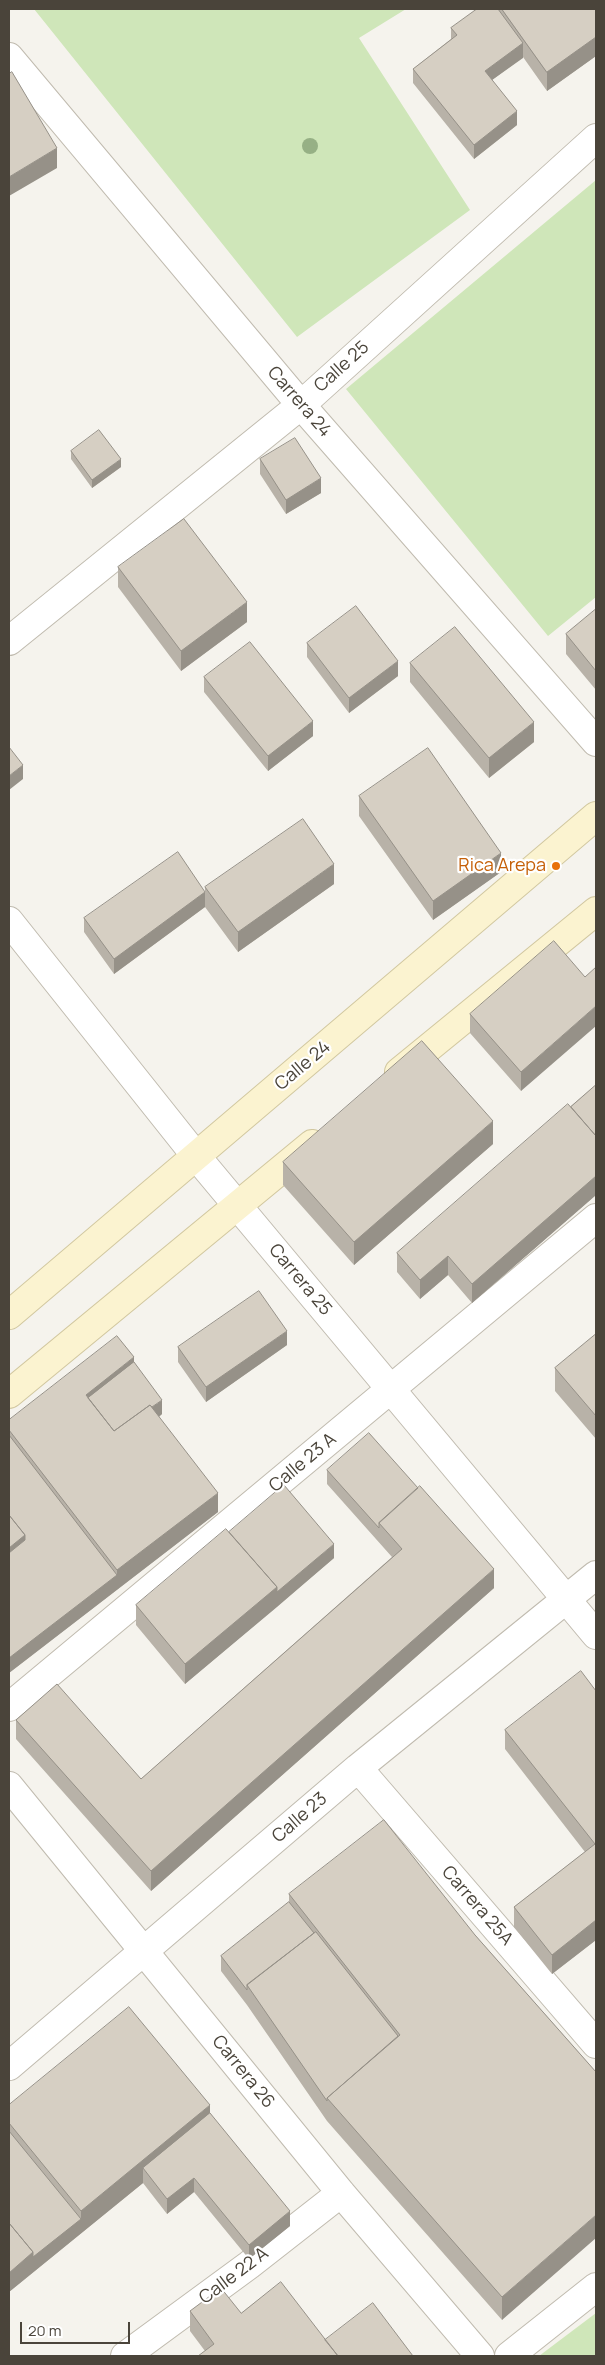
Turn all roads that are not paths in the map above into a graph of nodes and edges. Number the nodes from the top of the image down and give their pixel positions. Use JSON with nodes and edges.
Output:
{"nodes":[{"id":1,"x":9,"y":57,"type":"edge"},
{"id":2,"x":596,"y":138,"type":"edge"},
{"id":3,"x":301,"y":405,"type":"junction"},
{"id":4,"x":9,"y":641,"type":"edge"},
{"id":5,"x":596,"y":742,"type":"edge"},
{"id":6,"x":596,"y":816,"type":"edge"},
{"id":7,"x":596,"y":911,"type":"edge"},
{"id":8,"x":9,"y":921,"type":"edge"},
{"id":9,"x":382,"y":1086,"type":"edge"},
{"id":10,"x":329,"y":1130,"type":"edge"},
{"id":11,"x":196,"y":1156,"type":"junction"},
{"id":12,"x":237,"y":1205,"type":"junction"},
{"id":13,"x":596,"y":1218,"type":"edge"},
{"id":14,"x":9,"y":1315,"type":"edge"},
{"id":15,"x":392,"y":1390,"type":"junction"},
{"id":16,"x":9,"y":1394,"type":"edge"},
{"id":17,"x":596,"y":1575,"type":"edge"},
{"id":18,"x":567,"y":1600,"type":"junction"},
{"id":19,"x":596,"y":1635,"type":"edge"},
{"id":20,"x":9,"y":1707,"type":"edge"},
{"id":21,"x":358,"y":1768,"type":"junction"},
{"id":22,"x":9,"y":1786,"type":"edge"},
{"id":23,"x":145,"y":1951,"type":"junction"},
{"id":24,"x":596,"y":2044,"type":"edge"},
{"id":25,"x":9,"y":2066,"type":"edge"},
{"id":26,"x":341,"y":2193,"type":"junction"},
{"id":27,"x":596,"y":2287,"type":"edge"},
{"id":28,"x":125,"y":2356,"type":"edge"},
{"id":29,"x":480,"y":2356,"type":"edge"},
{"id":30,"x":509,"y":2356,"type":"edge"}],
"edges":[{"from":1,"to":3,"type":"street","name":"Carrera 24"},
{"from":2,"to":3,"type":"street","name":"Calle 25"},
{"from":3,"to":4,"type":"street","name":"Calle 25"},
{"from":3,"to":5,"type":"street","name":"Carrera 24"},
{"from":6,"to":11,"type":"street","name":"Calle 24"},
{"from":7,"to":9,"type":"street"},
{"from":8,"to":11,"type":"street","name":"Carrera 25"},
{"from":10,"to":12,"type":"street"},
{"from":11,"to":12,"type":"street","name":"Carrera 25"},
{"from":11,"to":14,"type":"street","name":"Calle 24"},
{"from":12,"to":15,"type":"street","name":"Carrera 25"},
{"from":12,"to":16,"type":"street"},
{"from":13,"to":15,"type":"street","name":"Calle 23 A"},
{"from":15,"to":18,"type":"street","name":"Carrera 25"},
{"from":15,"to":20,"type":"street","name":"Calle 23 A"},
{"from":17,"to":18,"type":"street","name":"Calle 23"},
{"from":18,"to":19,"type":"street","name":"Carrera 25"},
{"from":18,"to":21,"type":"street","name":"Calle 23"},
{"from":21,"to":23,"type":"street","name":"Calle 23"},
{"from":21,"to":24,"type":"street","name":"Carrera 25A"},
{"from":22,"to":23,"type":"street","name":"Carrera 26"},
{"from":23,"to":25,"type":"street","name":"Calle 23"},
{"from":23,"to":26,"type":"street","name":"Carrera 26"},
{"from":26,"to":28,"type":"street","name":"Calle 22 A"},
{"from":26,"to":29,"type":"street","name":"Carrera 26"},
{"from":27,"to":30,"type":"street"}]}
